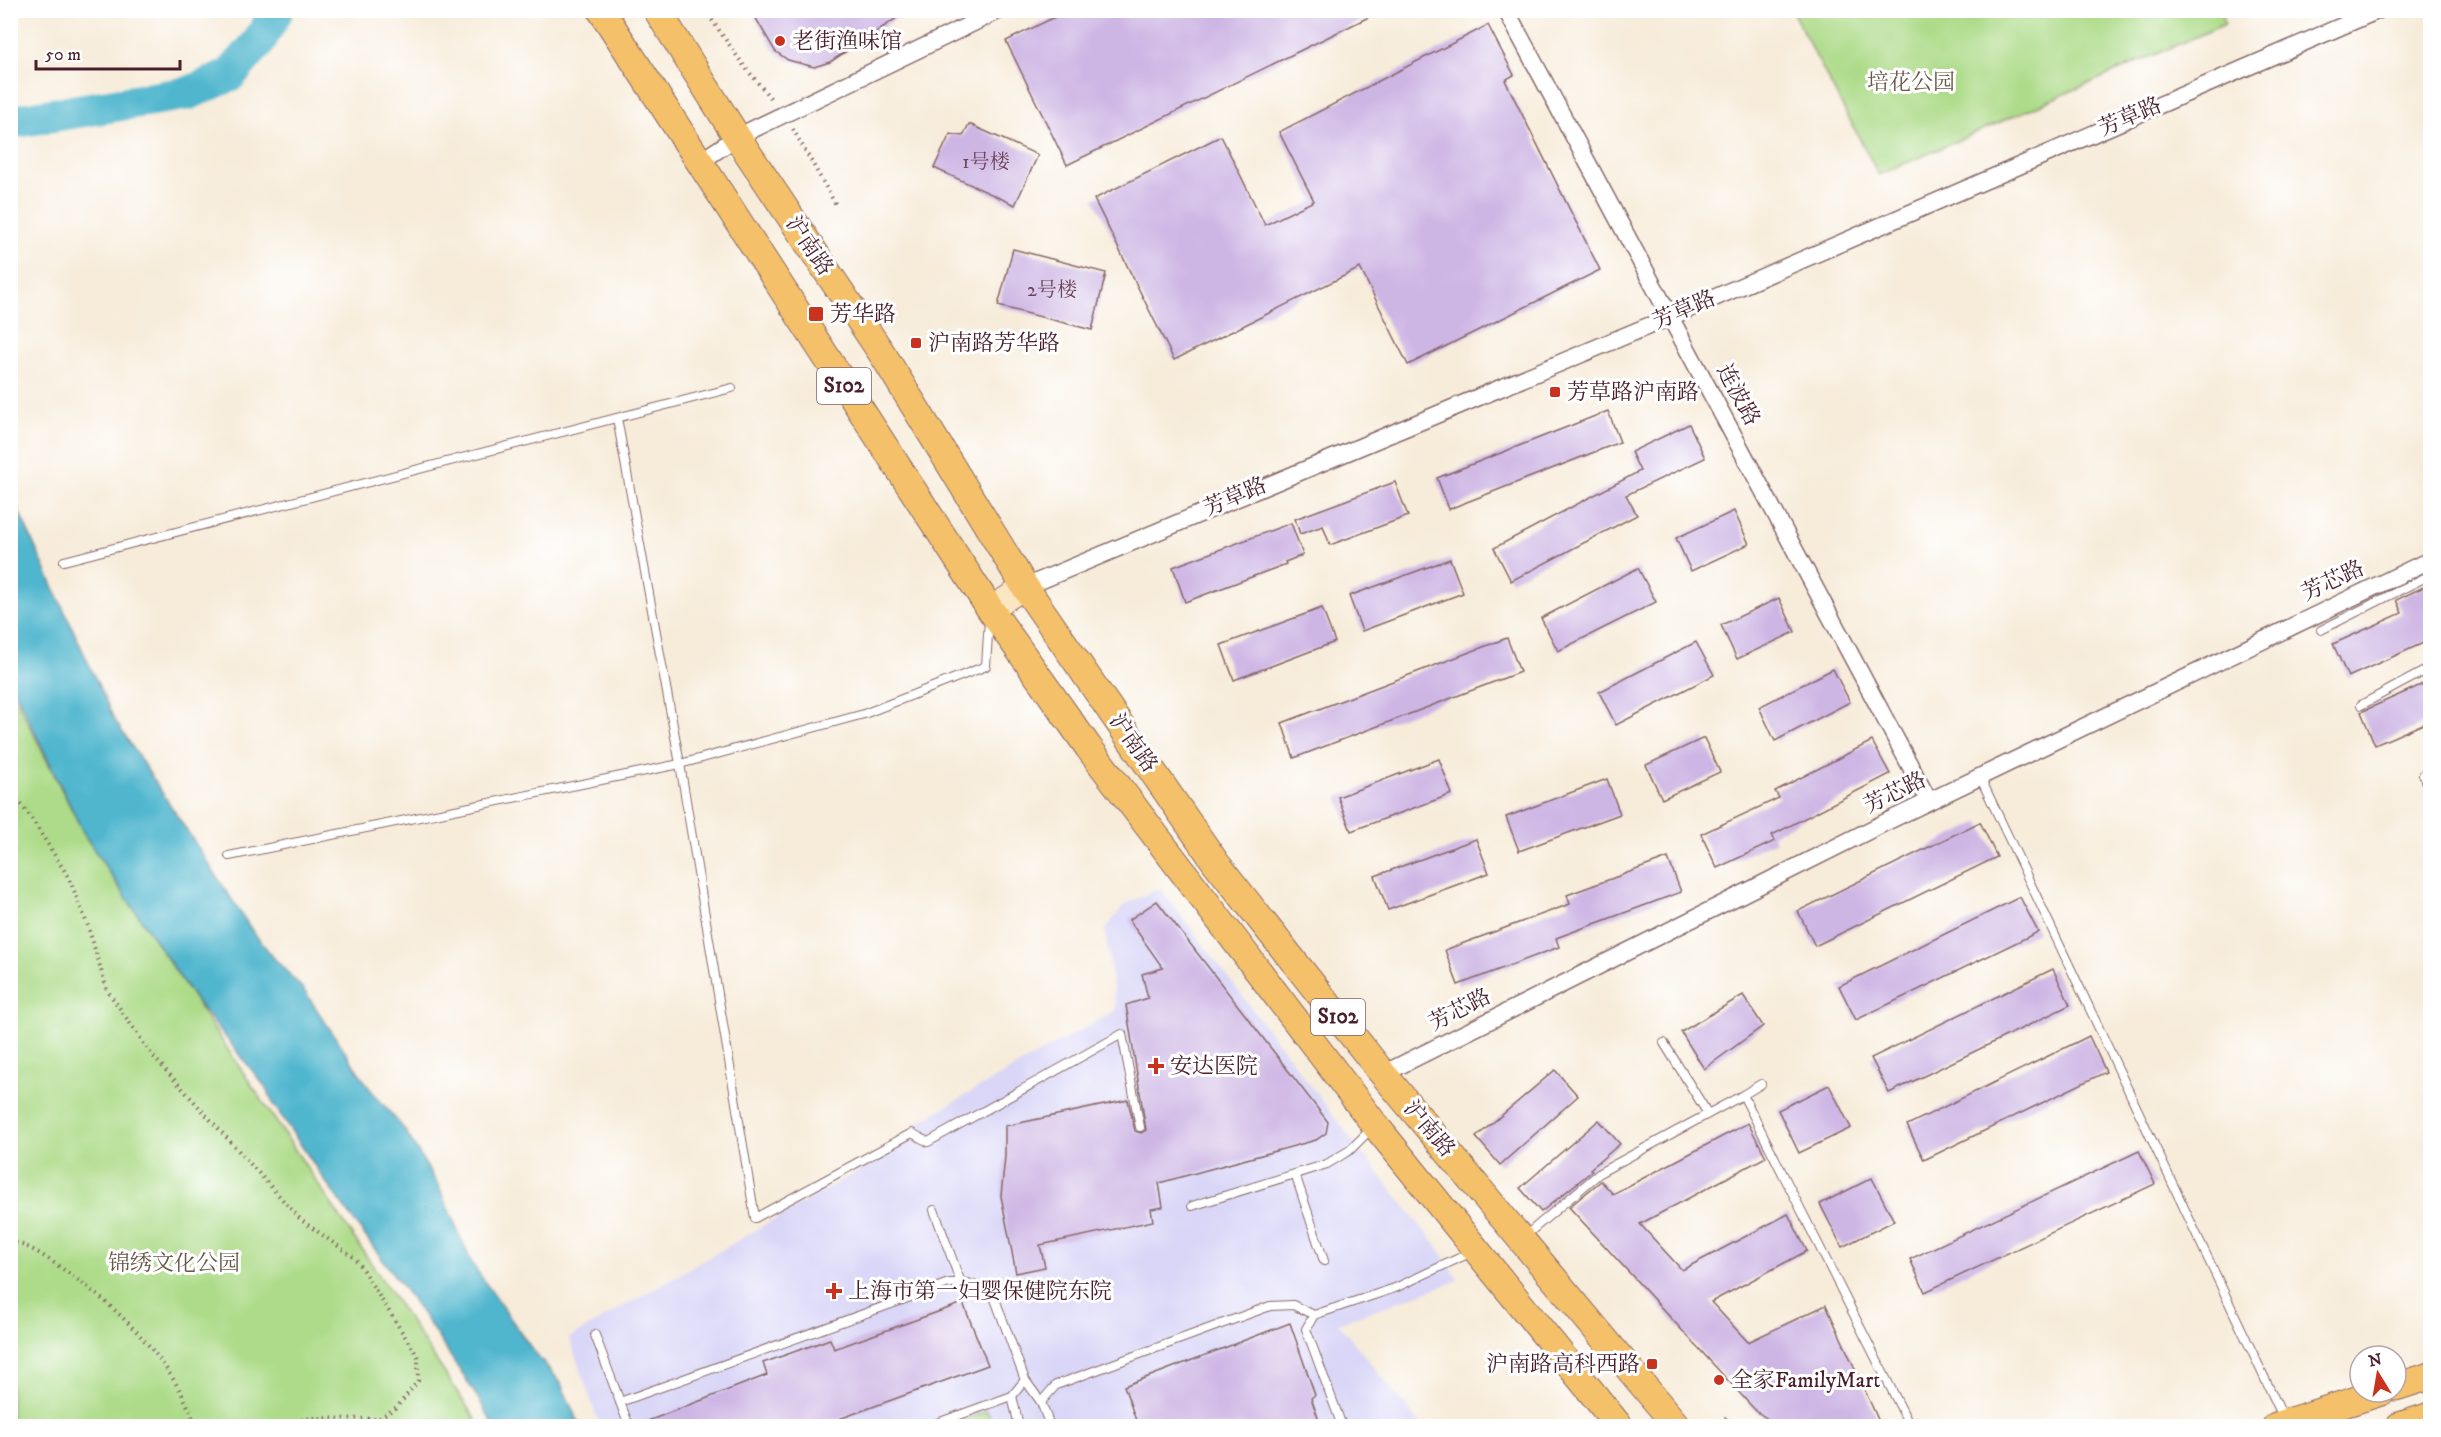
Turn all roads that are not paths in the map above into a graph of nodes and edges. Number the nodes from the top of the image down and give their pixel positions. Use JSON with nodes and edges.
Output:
{"nodes":[{"id":1,"x":601,"y":10,"type":"edge"},
{"id":2,"x":657,"y":10,"type":"edge"},
{"id":3,"x":1000,"y":10,"type":"edge"},
{"id":4,"x":1506,"y":10,"type":"edge"},
{"id":5,"x":2379,"y":10,"type":"edge"},
{"id":6,"x":736,"y":137,"type":"junction"},
{"id":7,"x":698,"y":163,"type":"junction"},
{"id":8,"x":1670,"y":317,"type":"junction"},
{"id":9,"x":732,"y":388,"type":"dead end"},
{"id":10,"x":616,"y":418,"type":"junction"},
{"id":11,"x":2430,"y":560,"type":"edge"},
{"id":12,"x":64,"y":561,"type":"dead end"},
{"id":13,"x":2430,"y":575,"type":"edge"},
{"id":14,"x":1025,"y":586,"type":"junction"},
{"id":15,"x":990,"y":609,"type":"junction"},
{"id":16,"x":2321,"y":630,"type":"dead end"},
{"id":17,"x":2430,"y":668,"type":"edge"},
{"id":18,"x":2361,"y":705,"type":"dead end"},
{"id":19,"x":680,"y":764,"type":"junction"},
{"id":20,"x":2430,"y":770,"type":"edge"},
{"id":21,"x":1980,"y":777,"type":"junction"},
{"id":22,"x":2430,"y":792,"type":"edge"},
{"id":23,"x":1929,"y":801,"type":"junction"},
{"id":24,"x":229,"y":856,"type":"dead end"},
{"id":25,"x":1664,"y":1043,"type":"dead end"},
{"id":26,"x":1383,"y":1074,"type":"junction"},
{"id":27,"x":1761,"y":1084,"type":"dead end"},
{"id":28,"x":1743,"y":1095,"type":"junction"},
{"id":29,"x":1708,"y":1114,"type":"junction"},
{"id":30,"x":1375,"y":1125,"type":"junction"},
{"id":31,"x":1140,"y":1128,"type":"dead end"},
{"id":32,"x":1295,"y":1174,"type":"junction"},
{"id":33,"x":1192,"y":1206,"type":"dead end"},
{"id":34,"x":934,"y":1210,"type":"dead end"},
{"id":35,"x":1521,"y":1239,"type":"junction"},
{"id":36,"x":1476,"y":1250,"type":"junction"},
{"id":37,"x":1324,"y":1261,"type":"dead end"},
{"id":38,"x":961,"y":1283,"type":"junction"},
{"id":39,"x":1314,"y":1315,"type":"junction"},
{"id":40,"x":595,"y":1335,"type":"dead end"},
{"id":41,"x":2430,"y":1376,"type":"edge"},
{"id":42,"x":1025,"y":1380,"type":"junction"},
{"id":43,"x":2408,"y":1383,"type":"edge"},
{"id":44,"x":1012,"y":1396,"type":"junction"},
{"id":45,"x":620,"y":1402,"type":"junction"},
{"id":46,"x":1041,"y":1402,"type":"junction"},
{"id":47,"x":2348,"y":1403,"type":"edge"},
{"id":48,"x":2430,"y":1416,"type":"edge"},
{"id":49,"x":2281,"y":1425,"type":"edge"},
{"id":50,"x":629,"y":1426,"type":"edge"},
{"id":51,"x":929,"y":1426,"type":"edge"},
{"id":52,"x":1019,"y":1426,"type":"edge"},
{"id":53,"x":1050,"y":1426,"type":"edge"},
{"id":54,"x":1342,"y":1426,"type":"edge"},
{"id":55,"x":1619,"y":1426,"type":"edge"},
{"id":56,"x":1677,"y":1426,"type":"edge"},
{"id":57,"x":1910,"y":1426,"type":"edge"},
{"id":58,"x":2399,"y":1426,"type":"edge"}],
"edges":[{"from":1,"to":7,"type":"main road","name":"沪南路","number":"S102"},
{"from":2,"to":6,"type":"main road","name":"沪南路","number":"S102"},
{"from":3,"to":6,"type":"street"},
{"from":4,"to":8,"type":"street","name":"连波路"},
{"from":5,"to":8,"type":"street","name":"芳草路"},
{"from":6,"to":7,"type":"street"},
{"from":6,"to":14,"type":"main road","name":"沪南路","number":"S102"},
{"from":7,"to":15,"type":"main road","name":"沪南路","number":"S102"},
{"from":8,"to":14,"type":"street","name":"芳草路"},
{"from":8,"to":23,"type":"street","name":"连波路"},
{"from":9,"to":10,"type":"lane"},
{"from":10,"to":12,"type":"lane"},
{"from":10,"to":19,"type":"lane"},
{"from":11,"to":21,"type":"street","name":"芳芯路"},
{"from":13,"to":16,"type":"lane"},
{"from":14,"to":15,"type":"street","name":"芳草路"},
{"from":14,"to":26,"type":"main road","name":"沪南路","number":"S102"},
{"from":15,"to":19,"type":"lane"},
{"from":15,"to":30,"type":"main road","name":"沪南路","number":"S102"},
{"from":17,"to":18,"type":"lane"},
{"from":19,"to":24,"type":"lane"},
{"from":19,"to":31,"type":"lane"},
{"from":20,"to":22,"type":"lane"},
{"from":21,"to":23,"type":"street","name":"芳芯路"},
{"from":21,"to":49,"type":"lane"},
{"from":23,"to":26,"type":"street","name":"芳芯路"},
{"from":25,"to":29,"type":"lane"},
{"from":26,"to":35,"type":"main road","name":"沪南路","number":"S102"},
{"from":27,"to":28,"type":"lane"},
{"from":28,"to":29,"type":"lane"},
{"from":28,"to":57,"type":"lane"},
{"from":29,"to":35,"type":"lane"},
{"from":30,"to":32,"type":"lane"},
{"from":30,"to":36,"type":"main road","name":"沪南路","number":"S102"},
{"from":32,"to":33,"type":"lane"},
{"from":32,"to":37,"type":"lane"},
{"from":34,"to":38,"type":"lane"},
{"from":35,"to":56,"type":"main road","name":"沪南路","number":"S102"},
{"from":36,"to":39,"type":"lane"},
{"from":36,"to":55,"type":"main road","name":"沪南路","number":"S102"},
{"from":38,"to":42,"type":"lane"},
{"from":38,"to":45,"type":"lane"},
{"from":39,"to":46,"type":"lane"},
{"from":39,"to":54,"type":"lane"},
{"from":40,"to":45,"type":"lane"},
{"from":41,"to":43,"type":"main road"},
{"from":42,"to":44,"type":"lane"},
{"from":42,"to":46,"type":"lane"},
{"from":44,"to":51,"type":"lane"},
{"from":44,"to":52,"type":"lane"},
{"from":45,"to":50,"type":"lane"},
{"from":46,"to":53,"type":"lane"},
{"from":47,"to":49,"type":"main road"},
{"from":48,"to":58,"type":"main road"}]}
